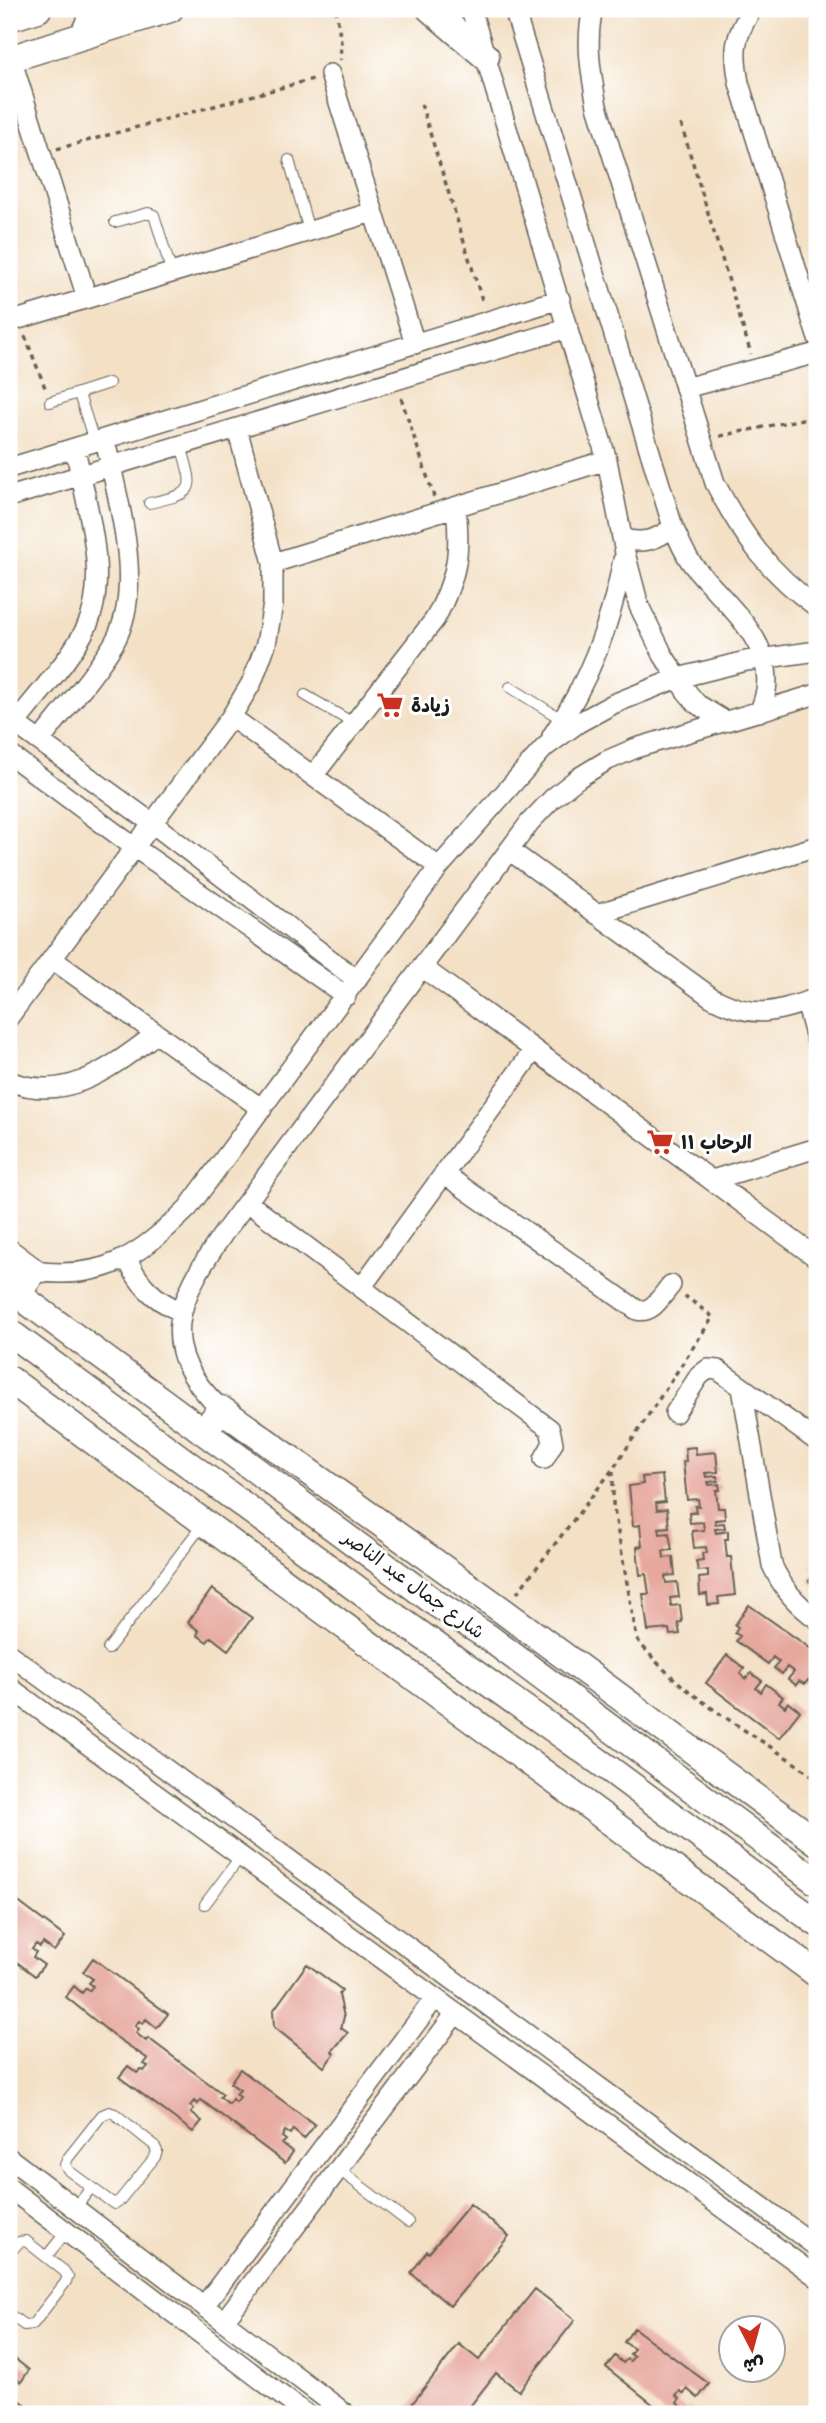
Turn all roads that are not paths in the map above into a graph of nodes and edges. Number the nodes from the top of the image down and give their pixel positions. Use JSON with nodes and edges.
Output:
{"nodes":[{"id":1,"x":38,"y":9,"type":"edge"},
{"id":2,"x":95,"y":9,"type":"edge"},
{"id":3,"x":170,"y":9,"type":"edge"},
{"id":4,"x":430,"y":9,"type":"edge"},
{"id":5,"x":471,"y":9,"type":"edge"},
{"id":6,"x":514,"y":9,"type":"edge"},
{"id":7,"x":593,"y":9,"type":"edge"},
{"id":8,"x":752,"y":9,"type":"edge"},
{"id":9,"x":9,"y":18,"type":"edge"},
{"id":10,"x":83,"y":36,"type":"junction"},
{"id":11,"x":486,"y":57,"type":"junction"},
{"id":12,"x":10,"y":58,"type":"edge"},
{"id":13,"x":330,"y":74,"type":"road end"},
{"id":14,"x":289,"y":160,"type":"dead end"},
{"id":15,"x":373,"y":212,"type":"junction"},
{"id":16,"x":115,"y":222,"type":"dead end"},
{"id":17,"x":309,"y":231,"type":"junction"},
{"id":18,"x":172,"y":273,"type":"junction"},
{"id":19,"x":87,"y":298,"type":"junction"},
{"id":20,"x":560,"y":299,"type":"junction"},
{"id":21,"x":14,"y":321,"type":"edge"},
{"id":22,"x":568,"y":328,"type":"junction"},
{"id":23,"x":817,"y":337,"type":"edge"},
{"id":24,"x":415,"y":344,"type":"junction"},
{"id":25,"x":817,"y":354,"type":"edge"},
{"id":26,"x":109,"y":383,"type":"dead end"},
{"id":27,"x":685,"y":388,"type":"junction"},
{"id":28,"x":79,"y":394,"type":"junction"},
{"id":29,"x":50,"y":402,"type":"road end"},
{"id":30,"x":237,"y":428,"type":"junction"},
{"id":31,"x":99,"y":440,"type":"junction"},
{"id":32,"x":181,"y":445,"type":"junction"},
{"id":33,"x":75,"y":448,"type":"junction"},
{"id":34,"x":607,"y":460,"type":"junction"},
{"id":35,"x":110,"y":467,"type":"junction"},
{"id":36,"x":9,"y":468,"type":"edge"},
{"id":37,"x":80,"y":476,"type":"junction"},
{"id":38,"x":9,"y":497,"type":"edge"},
{"id":39,"x":149,"y":503,"type":"dead end"},
{"id":40,"x":447,"y":509,"type":"junction"},
{"id":41,"x":673,"y":527,"type":"junction"},
{"id":42,"x":624,"y":546,"type":"junction"},
{"id":43,"x":274,"y":563,"type":"junction"},
{"id":44,"x":817,"y":607,"type":"edge"},
{"id":45,"x":817,"y":651,"type":"edge"},
{"id":46,"x":764,"y":658,"type":"junction"},
{"id":47,"x":678,"y":678,"type":"junction"},
{"id":48,"x":510,"y":687,"type":"dead end"},
{"id":49,"x":817,"y":694,"type":"edge"},
{"id":50,"x":305,"y":695,"type":"dead end"},
{"id":51,"x":759,"y":712,"type":"junction"},
{"id":52,"x":231,"y":717,"type":"junction"},
{"id":53,"x":563,"y":720,"type":"junction"},
{"id":54,"x":724,"y":721,"type":"junction"},
{"id":55,"x":12,"y":722,"type":"edge"},
{"id":56,"x":353,"y":723,"type":"junction"},
{"id":57,"x":40,"y":741,"type":"junction"},
{"id":58,"x":545,"y":747,"type":"junction"},
{"id":59,"x":9,"y":754,"type":"edge"},
{"id":60,"x":313,"y":776,"type":"junction"},
{"id":61,"x":152,"y":823,"type":"junction"},
{"id":62,"x":817,"y":846,"type":"edge"},
{"id":63,"x":134,"y":847,"type":"junction"},
{"id":64,"x":509,"y":850,"type":"junction"},
{"id":65,"x":439,"y":867,"type":"junction"},
{"id":66,"x":596,"y":914,"type":"junction"},
{"id":67,"x":52,"y":959,"type":"junction"},
{"id":68,"x":422,"y":967,"type":"junction"},
{"id":69,"x":352,"y":988,"type":"junction"},
{"id":70,"x":812,"y":1000,"type":"edge"},
{"id":71,"x":9,"y":1017,"type":"edge"},
{"id":72,"x":156,"y":1034,"type":"junction"},
{"id":73,"x":817,"y":1042,"type":"edge"},
{"id":74,"x":534,"y":1050,"type":"junction"},
{"id":75,"x":9,"y":1082,"type":"edge"},
{"id":76,"x":262,"y":1109,"type":"junction"},
{"id":77,"x":817,"y":1148,"type":"edge"},
{"id":78,"x":444,"y":1174,"type":"junction"},
{"id":79,"x":712,"y":1180,"type":"junction"},
{"id":80,"x":247,"y":1202,"type":"junction"},
{"id":81,"x":9,"y":1253,"type":"edge"},
{"id":82,"x":127,"y":1258,"type":"junction"},
{"id":83,"x":817,"y":1258,"type":"edge"},
{"id":84,"x":33,"y":1271,"type":"junction"},
{"id":85,"x":671,"y":1285,"type":"road end"},
{"id":86,"x":361,"y":1288,"type":"junction"},
{"id":87,"x":13,"y":1292,"type":"edge"},
{"id":88,"x":180,"y":1311,"type":"junction"},
{"id":89,"x":9,"y":1332,"type":"edge"},
{"id":90,"x":9,"y":1379,"type":"edge"},
{"id":91,"x":742,"y":1388,"type":"junction"},
{"id":92,"x":221,"y":1409,"type":"junction"},
{"id":93,"x":675,"y":1413,"type":"dead end"},
{"id":94,"x":204,"y":1431,"type":"junction"},
{"id":95,"x":817,"y":1441,"type":"edge"},
{"id":96,"x":544,"y":1459,"type":"dead end"},
{"id":97,"x":204,"y":1524,"type":"junction"},
{"id":98,"x":438,"y":1604,"type":"junction"},
{"id":99,"x":817,"y":1619,"type":"edge"},
{"id":100,"x":417,"y":1632,"type":"junction"},
{"id":101,"x":488,"y":1637,"type":"junction"},
{"id":102,"x":108,"y":1649,"type":"dead end"},
{"id":103,"x":9,"y":1654,"type":"edge"},
{"id":104,"x":466,"y":1667,"type":"junction"},
{"id":105,"x":9,"y":1687,"type":"edge"},
{"id":106,"x":608,"y":1769,"type":"junction"},
{"id":107,"x":583,"y":1802,"type":"junction"},
{"id":108,"x":817,"y":1842,"type":"edge"},
{"id":109,"x":241,"y":1856,"type":"junction"},
{"id":110,"x":817,"y":1882,"type":"edge"},
{"id":111,"x":205,"y":1904,"type":"dead end"},
{"id":112,"x":817,"y":1923,"type":"edge"},
{"id":113,"x":379,"y":1925,"type":"junction"},
{"id":114,"x":364,"y":1946,"type":"junction"},
{"id":115,"x":817,"y":1974,"type":"edge"},
{"id":116,"x":435,"y":1998,"type":"junction"},
{"id":117,"x":456,"y":2013,"type":"junction"},
{"id":118,"x":539,"y":2043,"type":"junction"},
{"id":119,"x":525,"y":2064,"type":"junction"},
{"id":120,"x":9,"y":2158,"type":"edge"},
{"id":121,"x":338,"y":2169,"type":"junction"},
{"id":122,"x":9,"y":2188,"type":"edge"},
{"id":123,"x":91,"y":2188,"type":"junction"},
{"id":124,"x":75,"y":2208,"type":"junction"},
{"id":125,"x":408,"y":2222,"type":"dead end"},
{"id":126,"x":66,"y":2232,"type":"junction"},
{"id":127,"x":817,"y":2247,"type":"edge"},
{"id":128,"x":9,"y":2254,"type":"edge"},
{"id":129,"x":139,"y":2256,"type":"junction"},
{"id":130,"x":46,"y":2257,"type":"junction"},
{"id":131,"x":124,"y":2276,"type":"junction"},
{"id":132,"x":817,"y":2277,"type":"edge"},
{"id":133,"x":204,"y":2306,"type":"junction"},
{"id":134,"x":9,"y":2314,"type":"edge"},
{"id":135,"x":224,"y":2321,"type":"junction"},
{"id":136,"x":298,"y":2378,"type":"junction"},
{"id":137,"x":283,"y":2397,"type":"junction"},
{"id":138,"x":306,"y":2414,"type":"edge"},
{"id":139,"x":346,"y":2414,"type":"edge"},
{"id":140,"x":506,"y":2414,"type":"edge"},
{"id":141,"x":517,"y":2414,"type":"edge"}],
"edges":[{"from":1,"to":9,"type":"main road"},
{"from":2,"to":10,"type":"main road"},
{"from":3,"to":10,"type":"main road"},
{"from":4,"to":11,"type":"main road"},
{"from":5,"to":11,"type":"street"},
{"from":6,"to":41,"type":"street"},
{"from":7,"to":27,"type":"street"},
{"from":8,"to":23,"type":"street"},
{"from":10,"to":12,"type":"main road"},
{"from":11,"to":20,"type":"street"},
{"from":12,"to":19,"type":"street"},
{"from":13,"to":15,"type":"street"},
{"from":14,"to":17,"type":"lane"},
{"from":15,"to":17,"type":"street"},
{"from":15,"to":24,"type":"street"},
{"from":16,"to":18,"type":"lane"},
{"from":17,"to":18,"type":"street"},
{"from":18,"to":19,"type":"street"},
{"from":19,"to":21,"type":"street"},
{"from":20,"to":22,"type":"street"},
{"from":20,"to":24,"type":"street"},
{"from":22,"to":30,"type":"street"},
{"from":22,"to":34,"type":"street"},
{"from":24,"to":31,"type":"street"},
{"from":25,"to":27,"type":"street"},
{"from":26,"to":28,"type":"lane"},
{"from":27,"to":44,"type":"street"},
{"from":28,"to":29,"type":"lane"},
{"from":28,"to":31,"type":"lane"},
{"from":30,"to":32,"type":"street"},
{"from":30,"to":43,"type":"street"},
{"from":31,"to":33,"type":"street"},
{"from":31,"to":35,"type":"street"},
{"from":32,"to":35,"type":"street"},
{"from":32,"to":39,"type":"lane"},
{"from":33,"to":36,"type":"street"},
{"from":33,"to":37,"type":"street"},
{"from":34,"to":40,"type":"street"},
{"from":34,"to":42,"type":"street"},
{"from":35,"to":37,"type":"street"},
{"from":35,"to":57,"type":"street"},
{"from":37,"to":38,"type":"street"},
{"from":37,"to":55,"type":"street"},
{"from":40,"to":43,"type":"street"},
{"from":40,"to":56,"type":"street"},
{"from":41,"to":42,"type":"street"},
{"from":41,"to":46,"type":"street"},
{"from":42,"to":47,"type":"street"},
{"from":42,"to":53,"type":"street"},
{"from":43,"to":52,"type":"street"},
{"from":45,"to":46,"type":"street"},
{"from":46,"to":47,"type":"street"},
{"from":46,"to":51,"type":"street"},
{"from":47,"to":54,"type":"street"},
{"from":47,"to":58,"type":"street"},
{"from":48,"to":53,"type":"lane"},
{"from":49,"to":51,"type":"street"},
{"from":50,"to":56,"type":"lane"},
{"from":51,"to":54,"type":"street"},
{"from":52,"to":60,"type":"street"},
{"from":52,"to":61,"type":"street"},
{"from":53,"to":58,"type":"street"},
{"from":54,"to":64,"type":"street"},
{"from":55,"to":57,"type":"street"},
{"from":56,"to":60,"type":"street"},
{"from":57,"to":61,"type":"street"},
{"from":58,"to":65,"type":"street"},
{"from":59,"to":63,"type":"street"},
{"from":60,"to":65,"type":"street"},
{"from":61,"to":63,"type":"street"},
{"from":61,"to":69,"type":"street"},
{"from":62,"to":66,"type":"street"},
{"from":63,"to":67,"type":"street"},
{"from":63,"to":69,"type":"street"},
{"from":64,"to":66,"type":"street"},
{"from":64,"to":68,"type":"street"},
{"from":65,"to":69,"type":"street"},
{"from":66,"to":70,"type":"street"},
{"from":67,"to":71,"type":"street"},
{"from":67,"to":72,"type":"street"},
{"from":68,"to":74,"type":"street"},
{"from":68,"to":80,"type":"street"},
{"from":69,"to":76,"type":"street"},
{"from":70,"to":73,"type":"street"},
{"from":72,"to":75,"type":"street"},
{"from":72,"to":76,"type":"street"},
{"from":74,"to":78,"type":"street"},
{"from":74,"to":79,"type":"street"},
{"from":76,"to":82,"type":"street"},
{"from":77,"to":79,"type":"street"},
{"from":78,"to":85,"type":"street"},
{"from":78,"to":86,"type":"street"},
{"from":79,"to":83,"type":"street"},
{"from":80,"to":86,"type":"street"},
{"from":80,"to":88,"type":"street"},
{"from":81,"to":84,"type":"main road"},
{"from":82,"to":84,"type":"street"},
{"from":82,"to":88,"type":"street"},
{"from":84,"to":87,"type":"main road"},
{"from":86,"to":96,"type":"street"},
{"from":87,"to":94,"type":"main road","name":"شارع جمال عبد الناصر"},
{"from":88,"to":92,"type":"street"},
{"from":89,"to":100,"type":"main road","name":"شارع جمال عبد الناصر"},
{"from":90,"to":97,"type":"main road"},
{"from":91,"to":93,"type":"street"},
{"from":91,"to":95,"type":"street"},
{"from":91,"to":99,"type":"street"},
{"from":92,"to":94,"type":"main road"},
{"from":92,"to":108,"type":"main road"},
{"from":94,"to":98,"type":"main road","name":"شارع جمال عبد الناصر"},
{"from":97,"to":102,"type":"lane"},
{"from":97,"to":107,"type":"main road"},
{"from":98,"to":100,"type":"main road"},
{"from":98,"to":101,"type":"main road","name":"شارع جمال عبد الناصر"},
{"from":100,"to":104,"type":"main road","name":"شارع جمال عبد الناصر"},
{"from":101,"to":104,"type":"main road"},
{"from":101,"to":110,"type":"main road","name":"شارع جمال عبد الناصر"},
{"from":103,"to":113,"type":"street"},
{"from":104,"to":106,"type":"main road","name":"شارع جمال عبد الناصر"},
{"from":105,"to":109,"type":"street"},
{"from":106,"to":107,"type":"main road"},
{"from":106,"to":112,"type":"main road","name":"شارع جمال عبد الناصر"},
{"from":107,"to":115,"type":"main road"},
{"from":109,"to":111,"type":"lane"},
{"from":109,"to":114,"type":"street"},
{"from":113,"to":114,"type":"street"},
{"from":113,"to":118,"type":"street"},
{"from":114,"to":116,"type":"street"},
{"from":116,"to":117,"type":"street"},
{"from":116,"to":133,"type":"street"},
{"from":117,"to":119,"type":"street"},
{"from":117,"to":121,"type":"street"},
{"from":118,"to":119,"type":"street"},
{"from":118,"to":127,"type":"street"},
{"from":119,"to":132,"type":"street"},
{"from":120,"to":124,"type":"street"},
{"from":121,"to":125,"type":"lane"},
{"from":121,"to":135,"type":"street"},
{"from":122,"to":126,"type":"street"},
{"from":123,"to":123,"type":"lane"},
{"from":123,"to":124,"type":"lane"},
{"from":124,"to":129,"type":"street"},
{"from":126,"to":130,"type":"lane"},
{"from":126,"to":131,"type":"street"},
{"from":128,"to":130,"type":"lane"},
{"from":129,"to":131,"type":"street"},
{"from":129,"to":133,"type":"street"},
{"from":130,"to":134,"type":"lane"},
{"from":131,"to":137,"type":"street"},
{"from":133,"to":135,"type":"street"},
{"from":135,"to":136,"type":"street"},
{"from":136,"to":137,"type":"street"},
{"from":136,"to":139,"type":"street"},
{"from":137,"to":138,"type":"street"},
{"from":140,"to":141,"type":"lane"}]}
